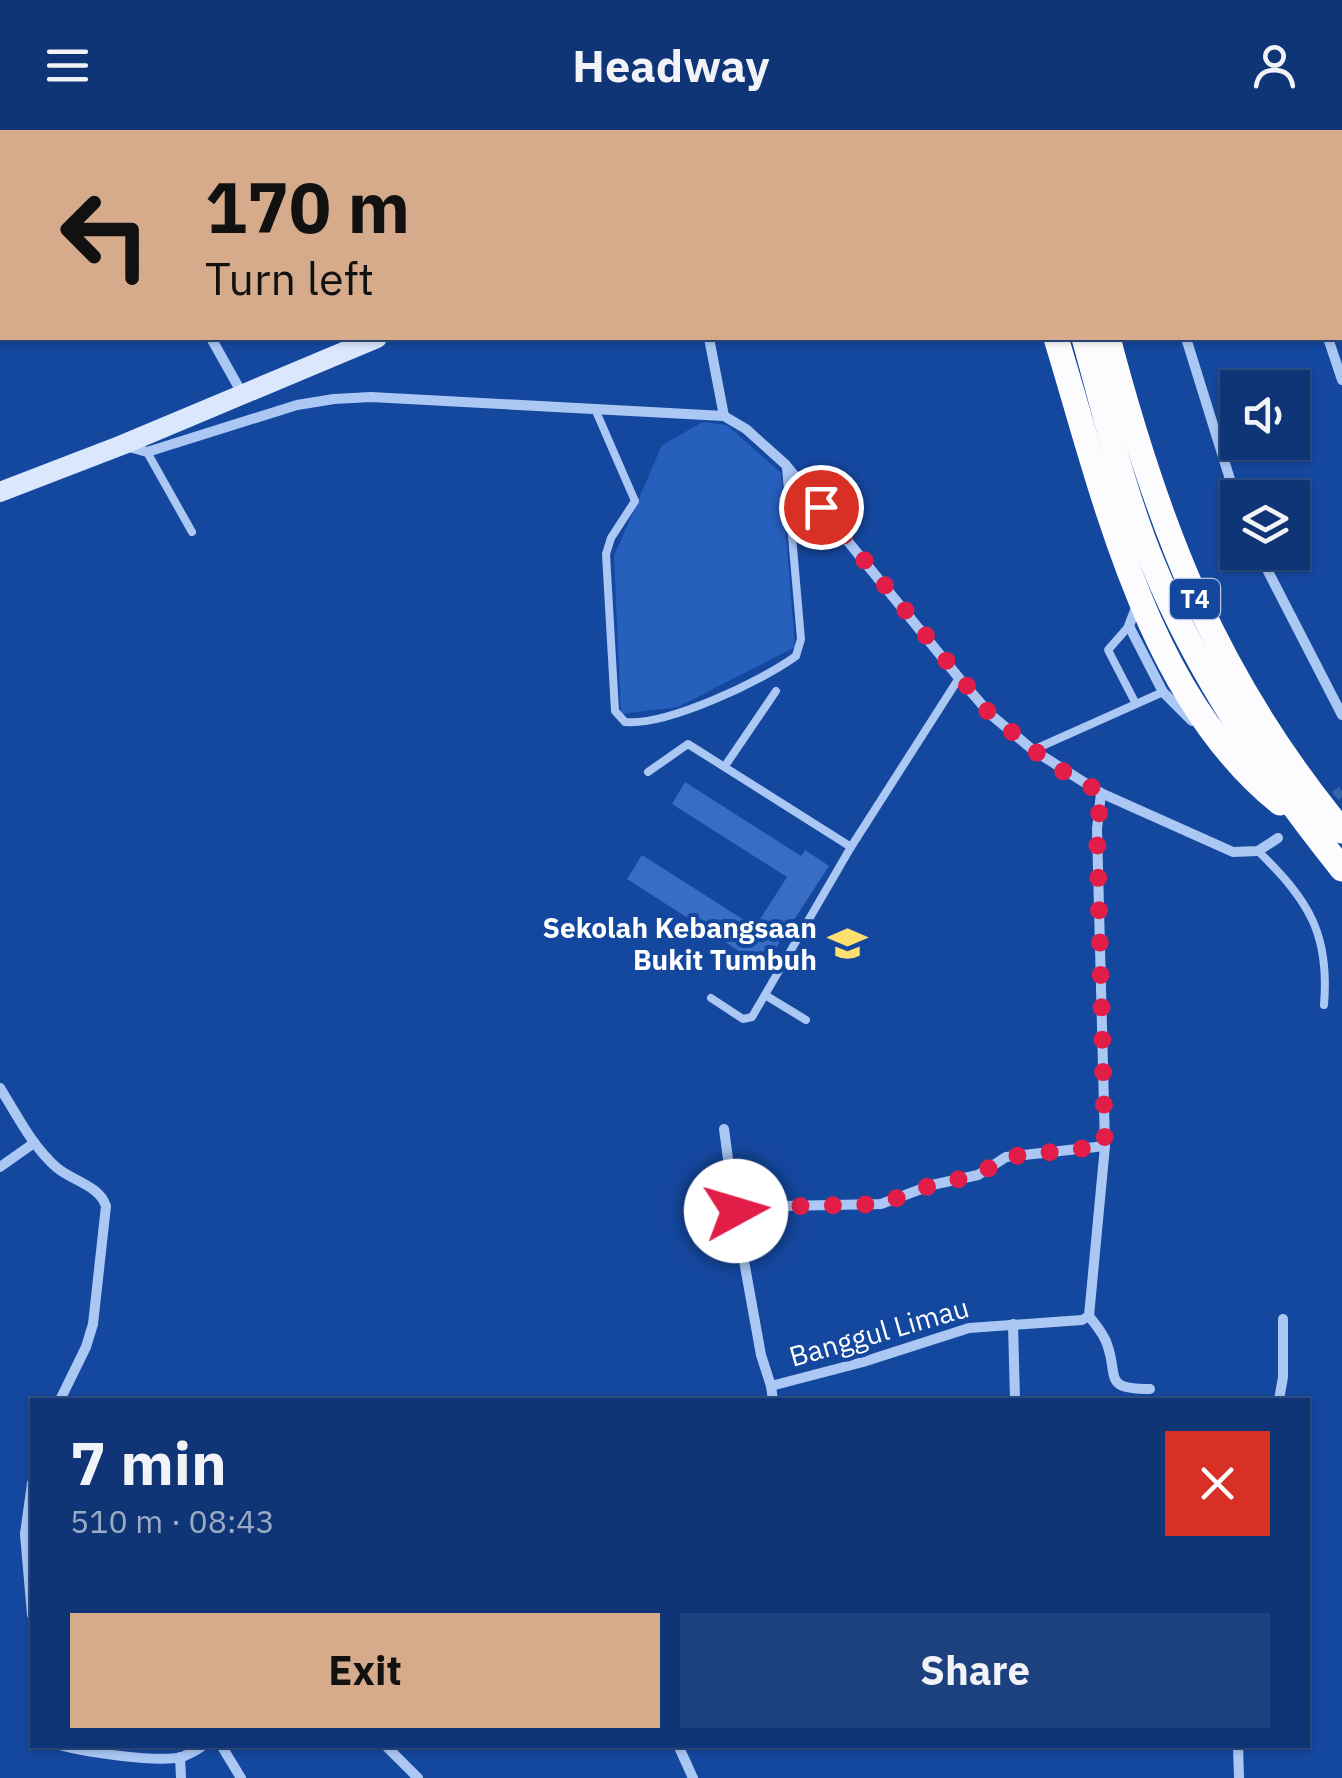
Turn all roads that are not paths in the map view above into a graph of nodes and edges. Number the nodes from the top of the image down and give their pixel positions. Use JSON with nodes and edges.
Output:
{"nodes":[{"id":1,"x":212,"y":340,"type":"edge"},
{"id":2,"x":372,"y":340,"type":"edge"},
{"id":3,"x":708,"y":340,"type":"edge"},
{"id":4,"x":1057,"y":340,"type":"edge"},
{"id":5,"x":1109,"y":340,"type":"edge"},
{"id":6,"x":1187,"y":340,"type":"edge"},
{"id":7,"x":1329,"y":340,"type":"edge"},
{"id":8,"x":1088,"y":350,"type":"edge"},
{"id":9,"x":1342,"y":380,"type":"edge"},
{"id":10,"x":243,"y":396,"type":"junction"},
{"id":11,"x":594,"y":407,"type":"junction"},
{"id":12,"x":724,"y":416,"type":"junction"},
{"id":13,"x":122,"y":446,"type":"junction"},
{"id":14,"x":147,"y":452,"type":"junction"},
{"id":15,"x":785,"y":464,"type":"junction"},
{"id":16,"x":1230,"y":480,"type":"edge"},
{"id":17,"x":0,"y":492,"type":"edge"},
{"id":18,"x":192,"y":532,"type":"dead end"},
{"id":19,"x":1267,"y":570,"type":"edge"},
{"id":20,"x":1140,"y":594,"type":"junction"},
{"id":21,"x":1129,"y":626,"type":"junction"},
{"id":22,"x":959,"y":678,"type":"junction"},
{"id":23,"x":776,"y":691,"type":"dead end"},
{"id":24,"x":1163,"y":692,"type":"junction"},
{"id":25,"x":1136,"y":704,"type":"junction"},
{"id":26,"x":1342,"y":715,"type":"edge"},
{"id":27,"x":1220,"y":744,"type":"junction"},
{"id":28,"x":1032,"y":750,"type":"junction"},
{"id":29,"x":724,"y":766,"type":"junction"},
{"id":30,"x":648,"y":772,"type":"dead end"},
{"id":31,"x":1102,"y":793,"type":"junction"},
{"id":32,"x":1308,"y":826,"type":"junction"},
{"id":33,"x":1342,"y":831,"type":"edge"},
{"id":34,"x":1278,"y":838,"type":"dead end"},
{"id":35,"x":851,"y":847,"type":"junction"},
{"id":36,"x":1258,"y":850,"type":"junction"},
{"id":37,"x":1342,"y":869,"type":"edge"},
{"id":38,"x":765,"y":995,"type":"junction"},
{"id":39,"x":711,"y":998,"type":"dead end"},
{"id":40,"x":1324,"y":1005,"type":"dead end"},
{"id":41,"x":806,"y":1020,"type":"dead end"},
{"id":42,"x":0,"y":1088,"type":"edge"},
{"id":43,"x":724,"y":1129,"type":"dead end"},
{"id":44,"x":34,"y":1143,"type":"junction"},
{"id":45,"x":1105,"y":1146,"type":"junction"},
{"id":46,"x":0,"y":1167,"type":"edge"},
{"id":47,"x":736,"y":1211,"type":"junction"},
{"id":48,"x":1089,"y":1316,"type":"junction"},
{"id":49,"x":1283,"y":1318,"type":"dead end"},
{"id":50,"x":1013,"y":1324,"type":"junction"},
{"id":51,"x":771,"y":1386,"type":"junction"},
{"id":52,"x":1150,"y":1389,"type":"dead end"},
{"id":53,"x":61,"y":1398,"type":"edge"},
{"id":54,"x":773,"y":1398,"type":"edge"},
{"id":55,"x":1016,"y":1398,"type":"edge"},
{"id":56,"x":1279,"y":1398,"type":"edge"},
{"id":57,"x":30,"y":1497,"type":"edge"},
{"id":58,"x":30,"y":1591,"type":"edge"},
{"id":59,"x":78,"y":1748,"type":"edge"},
{"id":60,"x":198,"y":1748,"type":"edge"},
{"id":61,"x":223,"y":1748,"type":"edge"},
{"id":62,"x":388,"y":1748,"type":"edge"},
{"id":63,"x":679,"y":1748,"type":"edge"},
{"id":64,"x":1238,"y":1748,"type":"edge"},
{"id":65,"x":180,"y":1757,"type":"junction"},
{"id":66,"x":181,"y":1778,"type":"edge"},
{"id":67,"x":241,"y":1778,"type":"edge"},
{"id":68,"x":418,"y":1778,"type":"edge"},
{"id":69,"x":694,"y":1778,"type":"edge"},
{"id":70,"x":1239,"y":1778,"type":"edge"}],
"edges":[{"from":1,"to":10,"type":"street"},
{"from":2,"to":10,"type":"main road"},
{"from":3,"to":12,"type":"street"},
{"from":4,"to":20,"type":"highway"},
{"from":5,"to":33,"type":"highway","number":"T4"},
{"from":6,"to":16,"type":"street"},
{"from":7,"to":9,"type":"street"},
{"from":8,"to":32,"type":"highway","number":"T4"},
{"from":10,"to":13,"type":"main road"},
{"from":11,"to":12,"type":"street"},
{"from":11,"to":14,"type":"street"},
{"from":11,"to":15,"type":"lane"},
{"from":12,"to":15,"type":"street"},
{"from":13,"to":14,"type":"street"},
{"from":13,"to":17,"type":"main road"},
{"from":14,"to":18,"type":"lane"},
{"from":15,"to":22,"type":"street"},
{"from":19,"to":26,"type":"street"},
{"from":20,"to":21,"type":"street"},
{"from":20,"to":27,"type":"highway"},
{"from":21,"to":24,"type":"street"},
{"from":21,"to":25,"type":"lane"},
{"from":22,"to":28,"type":"street"},
{"from":22,"to":35,"type":"lane"},
{"from":23,"to":29,"type":"lane"},
{"from":24,"to":25,"type":"lane"},
{"from":24,"to":27,"type":"street"},
{"from":25,"to":28,"type":"lane"},
{"from":27,"to":32,"type":"highway"},
{"from":28,"to":31,"type":"street"},
{"from":29,"to":30,"type":"lane"},
{"from":29,"to":35,"type":"lane"},
{"from":31,"to":36,"type":"street"},
{"from":31,"to":45,"type":"street"},
{"from":32,"to":37,"type":"highway","number":"T4"},
{"from":34,"to":36,"type":"street"},
{"from":35,"to":38,"type":"lane"},
{"from":36,"to":40,"type":"lane"},
{"from":38,"to":39,"type":"lane"},
{"from":38,"to":41,"type":"lane"},
{"from":42,"to":44,"type":"street"},
{"from":43,"to":47,"type":"street"},
{"from":44,"to":46,"type":"street"},
{"from":44,"to":53,"type":"street"},
{"from":45,"to":47,"type":"street"},
{"from":45,"to":48,"type":"street"},
{"from":47,"to":51,"type":"street"},
{"from":48,"to":50,"type":"street","name":"Banggul Limau"},
{"from":48,"to":52,"type":"street"},
{"from":49,"to":56,"type":"street"},
{"from":50,"to":51,"type":"street","name":"Banggul Limau"},
{"from":50,"to":55,"type":"street"},
{"from":51,"to":54,"type":"street","name":"Banggul Limau"},
{"from":57,"to":58,"type":"street"},
{"from":59,"to":65,"type":"street"},
{"from":60,"to":65,"type":"street"},
{"from":61,"to":67,"type":"street"},
{"from":62,"to":68,"type":"street"},
{"from":63,"to":69,"type":"street"},
{"from":64,"to":70,"type":"street"},
{"from":65,"to":66,"type":"street"}]}
